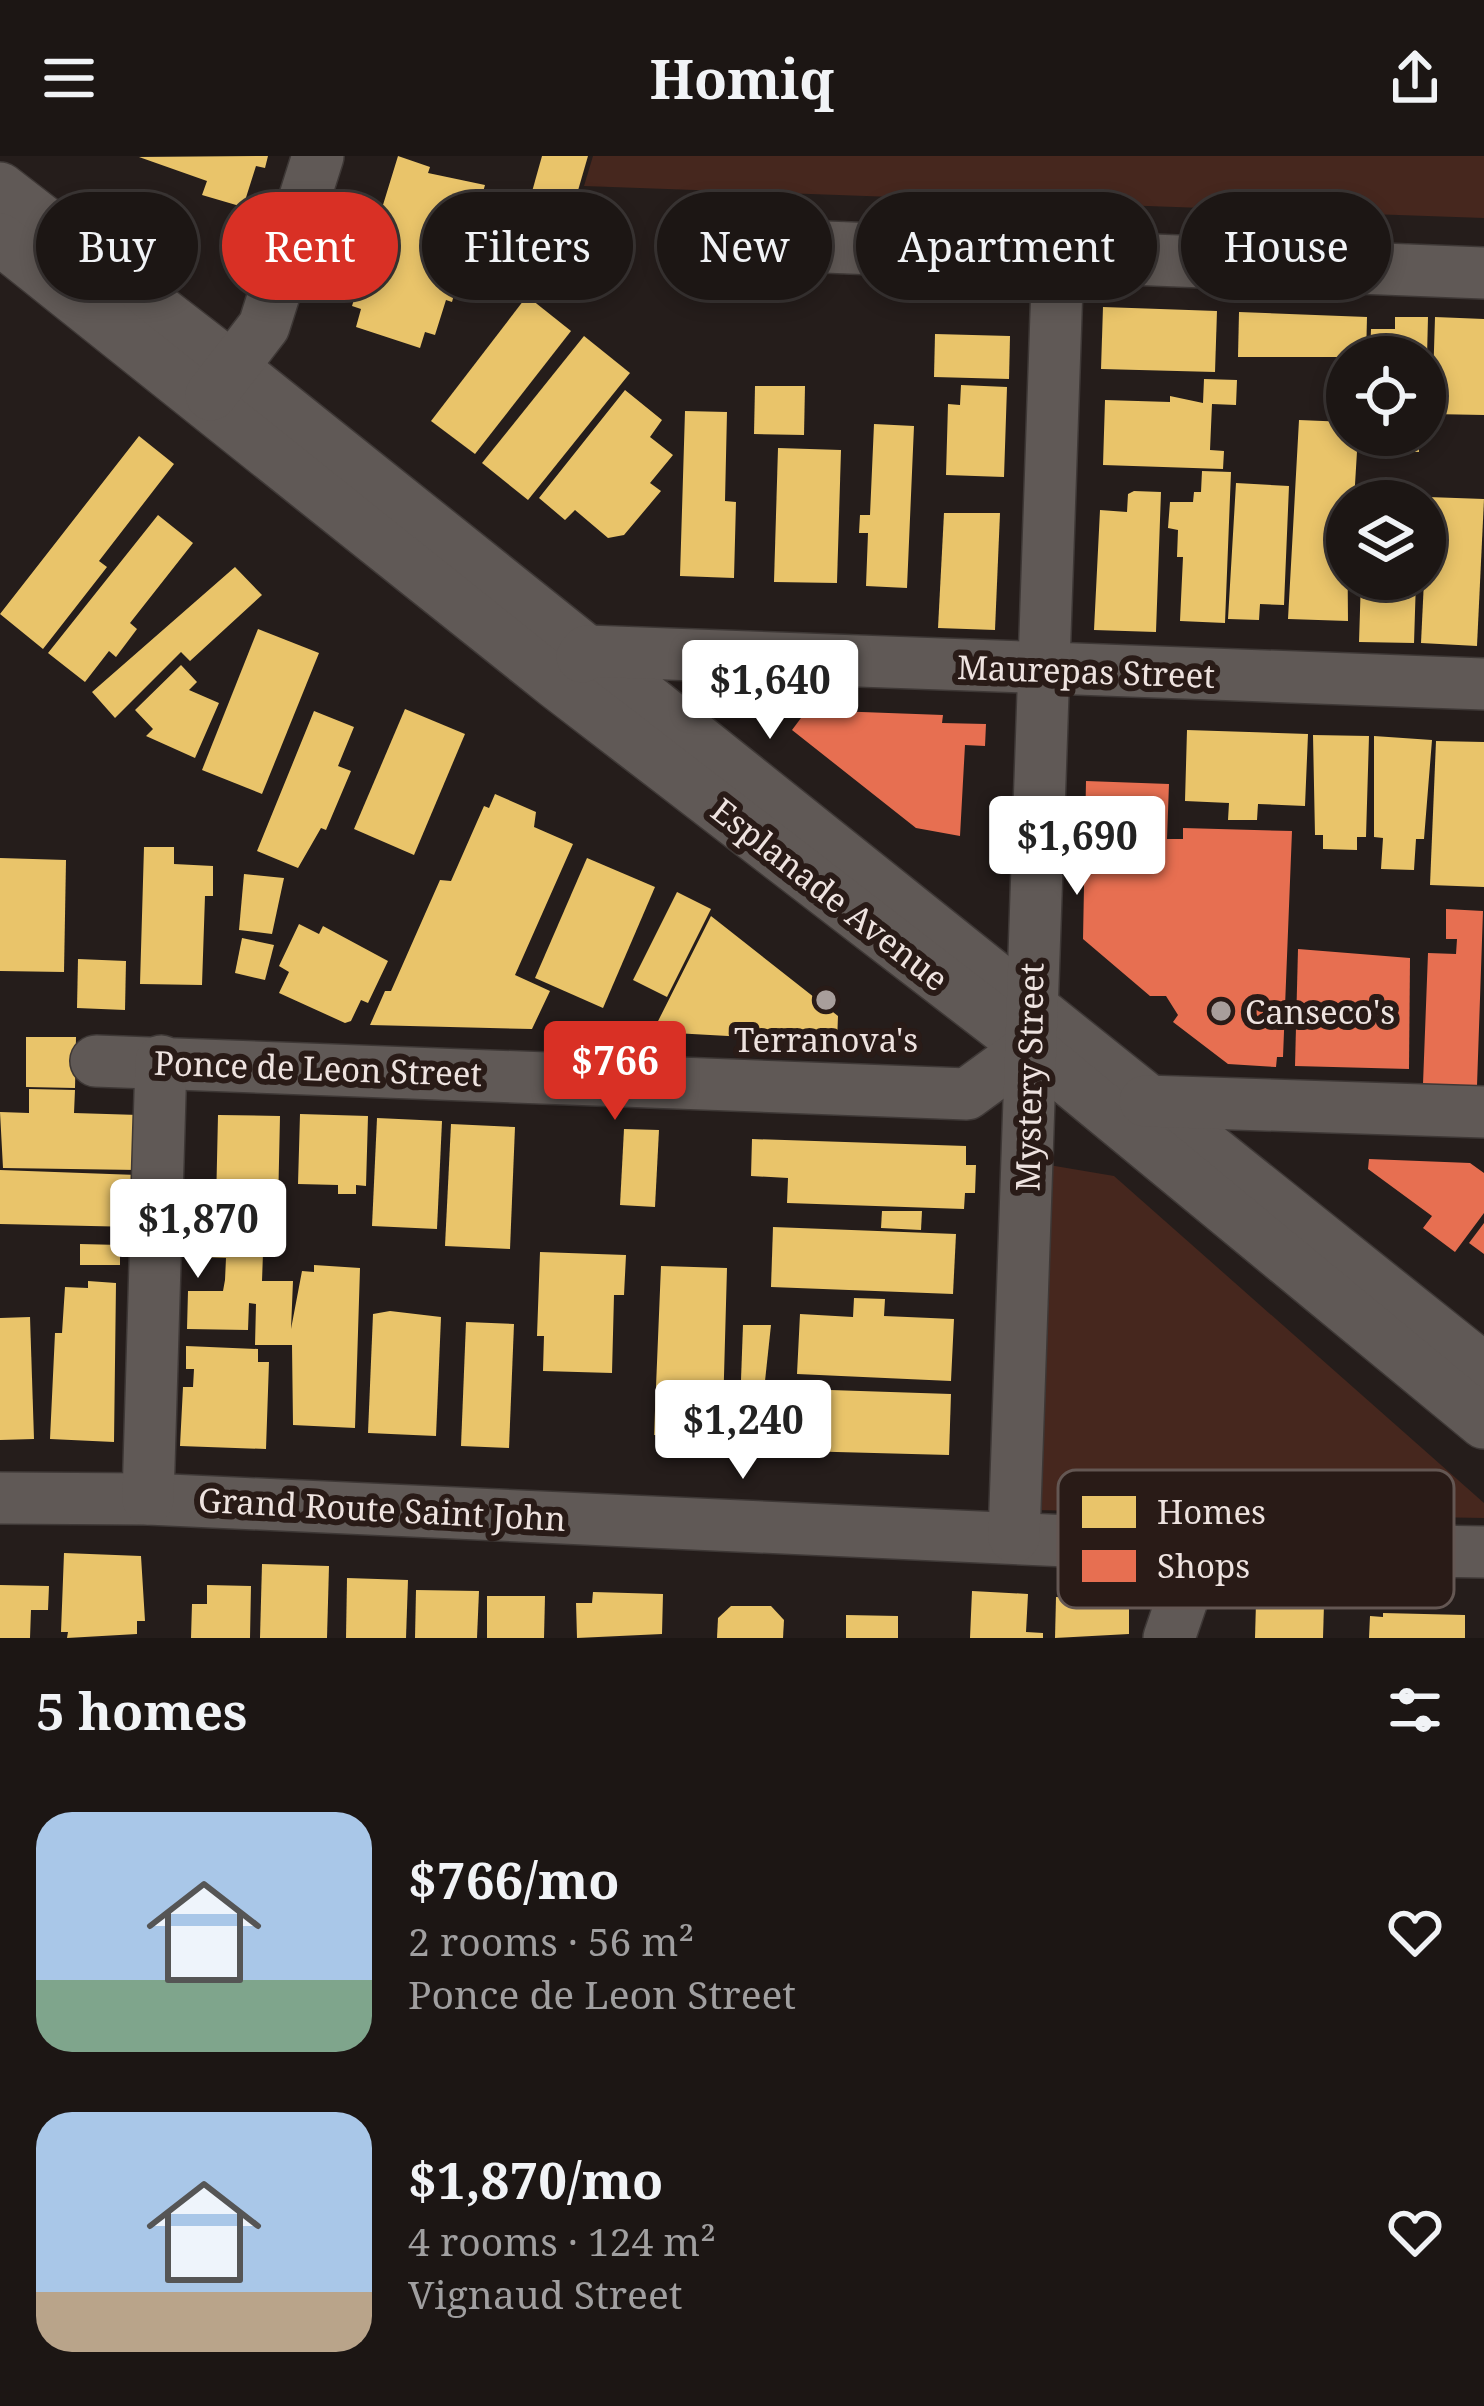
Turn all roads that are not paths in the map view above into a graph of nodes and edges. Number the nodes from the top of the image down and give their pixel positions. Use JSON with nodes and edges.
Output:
{"nodes":[{"id":1,"x":318,"y":156,"type":"edge"},
{"id":2,"x":0,"y":188,"type":"edge"},
{"id":3,"x":0,"y":238,"type":"edge"},
{"id":4,"x":1157,"y":260,"type":"edge"},
{"id":5,"x":1484,"y":273,"type":"edge"},
{"id":6,"x":1056,"y":300,"type":"edge"},
{"id":7,"x":220,"y":384,"type":"junction"},
{"id":8,"x":572,"y":668,"type":"junction"},
{"id":9,"x":1040,"y":670,"type":"junction"},
{"id":10,"x":1484,"y":684,"type":"edge"},
{"id":11,"x":1030,"y":1027,"type":"junction"},
{"id":12,"x":96,"y":1061,"type":"dead end"},
{"id":13,"x":161,"y":1061,"type":"junction"},
{"id":14,"x":1145,"y":1101,"type":"junction"},
{"id":15,"x":1484,"y":1112,"type":"edge"},
{"id":16,"x":1484,"y":1369,"type":"edge"},
{"id":17,"x":1484,"y":1423,"type":"edge"},
{"id":18,"x":0,"y":1498,"type":"edge"},
{"id":19,"x":148,"y":1498,"type":"junction"},
{"id":20,"x":1014,"y":1537,"type":"junction"},
{"id":21,"x":1058,"y":1539,"type":"edge"},
{"id":22,"x":1454,"y":1551,"type":"edge"},
{"id":23,"x":1484,"y":1552,"type":"edge"},
{"id":24,"x":1179,"y":1608,"type":"edge"},
{"id":25,"x":1169,"y":1638,"type":"edge"}],
"edges":[{"from":1,"to":7,"type":"street"},
{"from":2,"to":7,"type":"street","name":"Esplanade Avenue"},
{"from":3,"to":7,"type":"street","name":"Esplanade Avenue"},
{"from":4,"to":5,"type":"street"},
{"from":6,"to":9,"type":"street","name":"Mystery Street"},
{"from":7,"to":8,"type":"street","name":"Esplanade Avenue"},
{"from":8,"to":9,"type":"street","name":"Maurepas Street"},
{"from":8,"to":11,"type":"street","name":"Esplanade Avenue"},
{"from":9,"to":10,"type":"street","name":"Maurepas Street"},
{"from":9,"to":11,"type":"street","name":"Mystery Street"},
{"from":11,"to":13,"type":"street","name":"Ponce de Leon Street"},
{"from":11,"to":14,"type":"street","name":"Esplanade Avenue"},
{"from":11,"to":17,"type":"street","name":"Esplanade Avenue"},
{"from":11,"to":20,"type":"street","name":"Mystery Street"},
{"from":12,"to":13,"type":"street","name":"Ponce de Leon Street"},
{"from":13,"to":19,"type":"street"},
{"from":14,"to":15,"type":"street"},
{"from":14,"to":16,"type":"street","name":"Esplanade Avenue"},
{"from":18,"to":19,"type":"street","name":"Grand Route Saint John"},
{"from":19,"to":20,"type":"street","name":"Grand Route Saint John"},
{"from":20,"to":21,"type":"street","name":"Grand Route Saint John"},
{"from":22,"to":23,"type":"street","name":"Grand Route Saint John"},
{"from":24,"to":25,"type":"street"}]}
